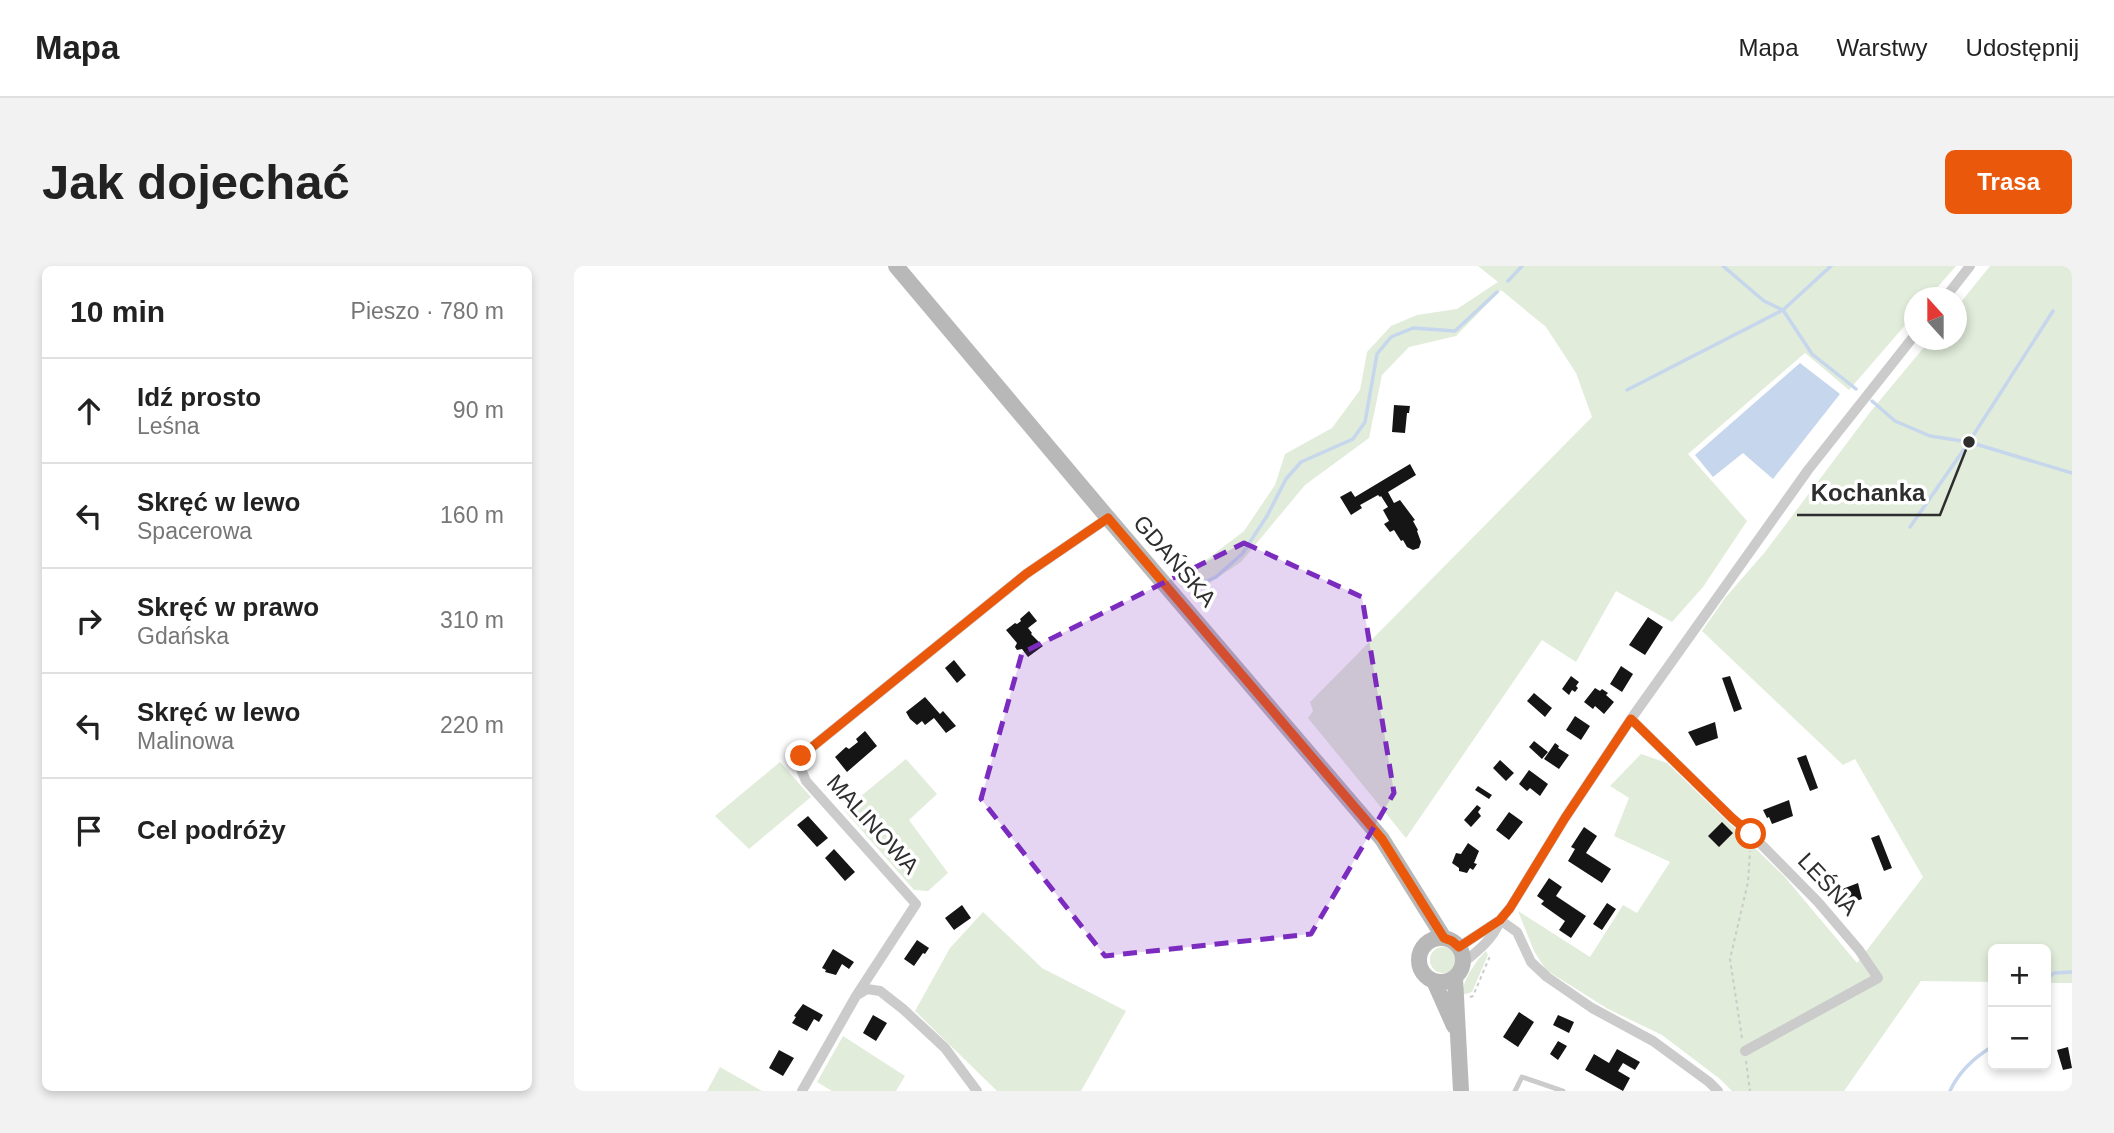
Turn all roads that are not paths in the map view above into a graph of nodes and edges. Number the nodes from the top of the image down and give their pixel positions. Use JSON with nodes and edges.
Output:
{"nodes":[{"id":1,"x":896,"y":266,"type":"edge"},
{"id":2,"x":1970,"y":266,"type":"edge"},
{"id":3,"x":1954,"y":287,"type":"edge"},
{"id":4,"x":1904,"y":349,"type":"edge"},
{"id":5,"x":1108,"y":518,"type":"junction"},
{"id":6,"x":1631,"y":719,"type":"junction"},
{"id":7,"x":1413,"y":889,"type":"junction"},
{"id":8,"x":1500,"y":920,"type":"junction"},
{"id":9,"x":1426,"y":944,"type":"junction"},
{"id":10,"x":1455,"y":949,"type":"junction"},
{"id":11,"x":1455,"y":978,"type":"junction"},
{"id":12,"x":1434,"y":981,"type":"junction"},
{"id":13,"x":856,"y":996,"type":"junction"},
{"id":14,"x":1457,"y":1031,"type":"junction"},
{"id":15,"x":1745,"y":1051,"type":"road end"},
{"id":16,"x":802,"y":1091,"type":"edge"},
{"id":17,"x":977,"y":1091,"type":"edge"},
{"id":18,"x":1461,"y":1091,"type":"edge"},
{"id":19,"x":1516,"y":1091,"type":"edge"},
{"id":20,"x":1563,"y":1091,"type":"edge"},
{"id":21,"x":1718,"y":1091,"type":"edge"}],
"edges":[{"from":1,"to":5,"type":"main road","name":"GDAŃSKA"},
{"from":2,"to":3,"type":"street"},
{"from":4,"to":6,"type":"street"},
{"from":5,"to":7,"type":"main road","name":"GDAŃSKA"},
{"from":5,"to":13,"type":"street","name":"MALINOWA"},
{"from":6,"to":8,"type":"street"},
{"from":6,"to":15,"type":"street","name":"LEŚNA"},
{"from":7,"to":9,"type":"main road","name":"GDAŃSKA"},
{"from":7,"to":10,"type":"main road","name":"GDAŃSKA"},
{"from":8,"to":10,"type":"street"},
{"from":8,"to":10,"type":"street"},
{"from":8,"to":21,"type":"street"},
{"from":9,"to":10,"type":"main road"},
{"from":9,"to":12,"type":"main road"},
{"from":10,"to":11,"type":"main road"},
{"from":11,"to":12,"type":"main road"},
{"from":11,"to":14,"type":"main road"},
{"from":12,"to":14,"type":"main road"},
{"from":13,"to":16,"type":"street"},
{"from":13,"to":17,"type":"street"},
{"from":14,"to":18,"type":"main road"},
{"from":19,"to":20,"type":"lane"}]}
